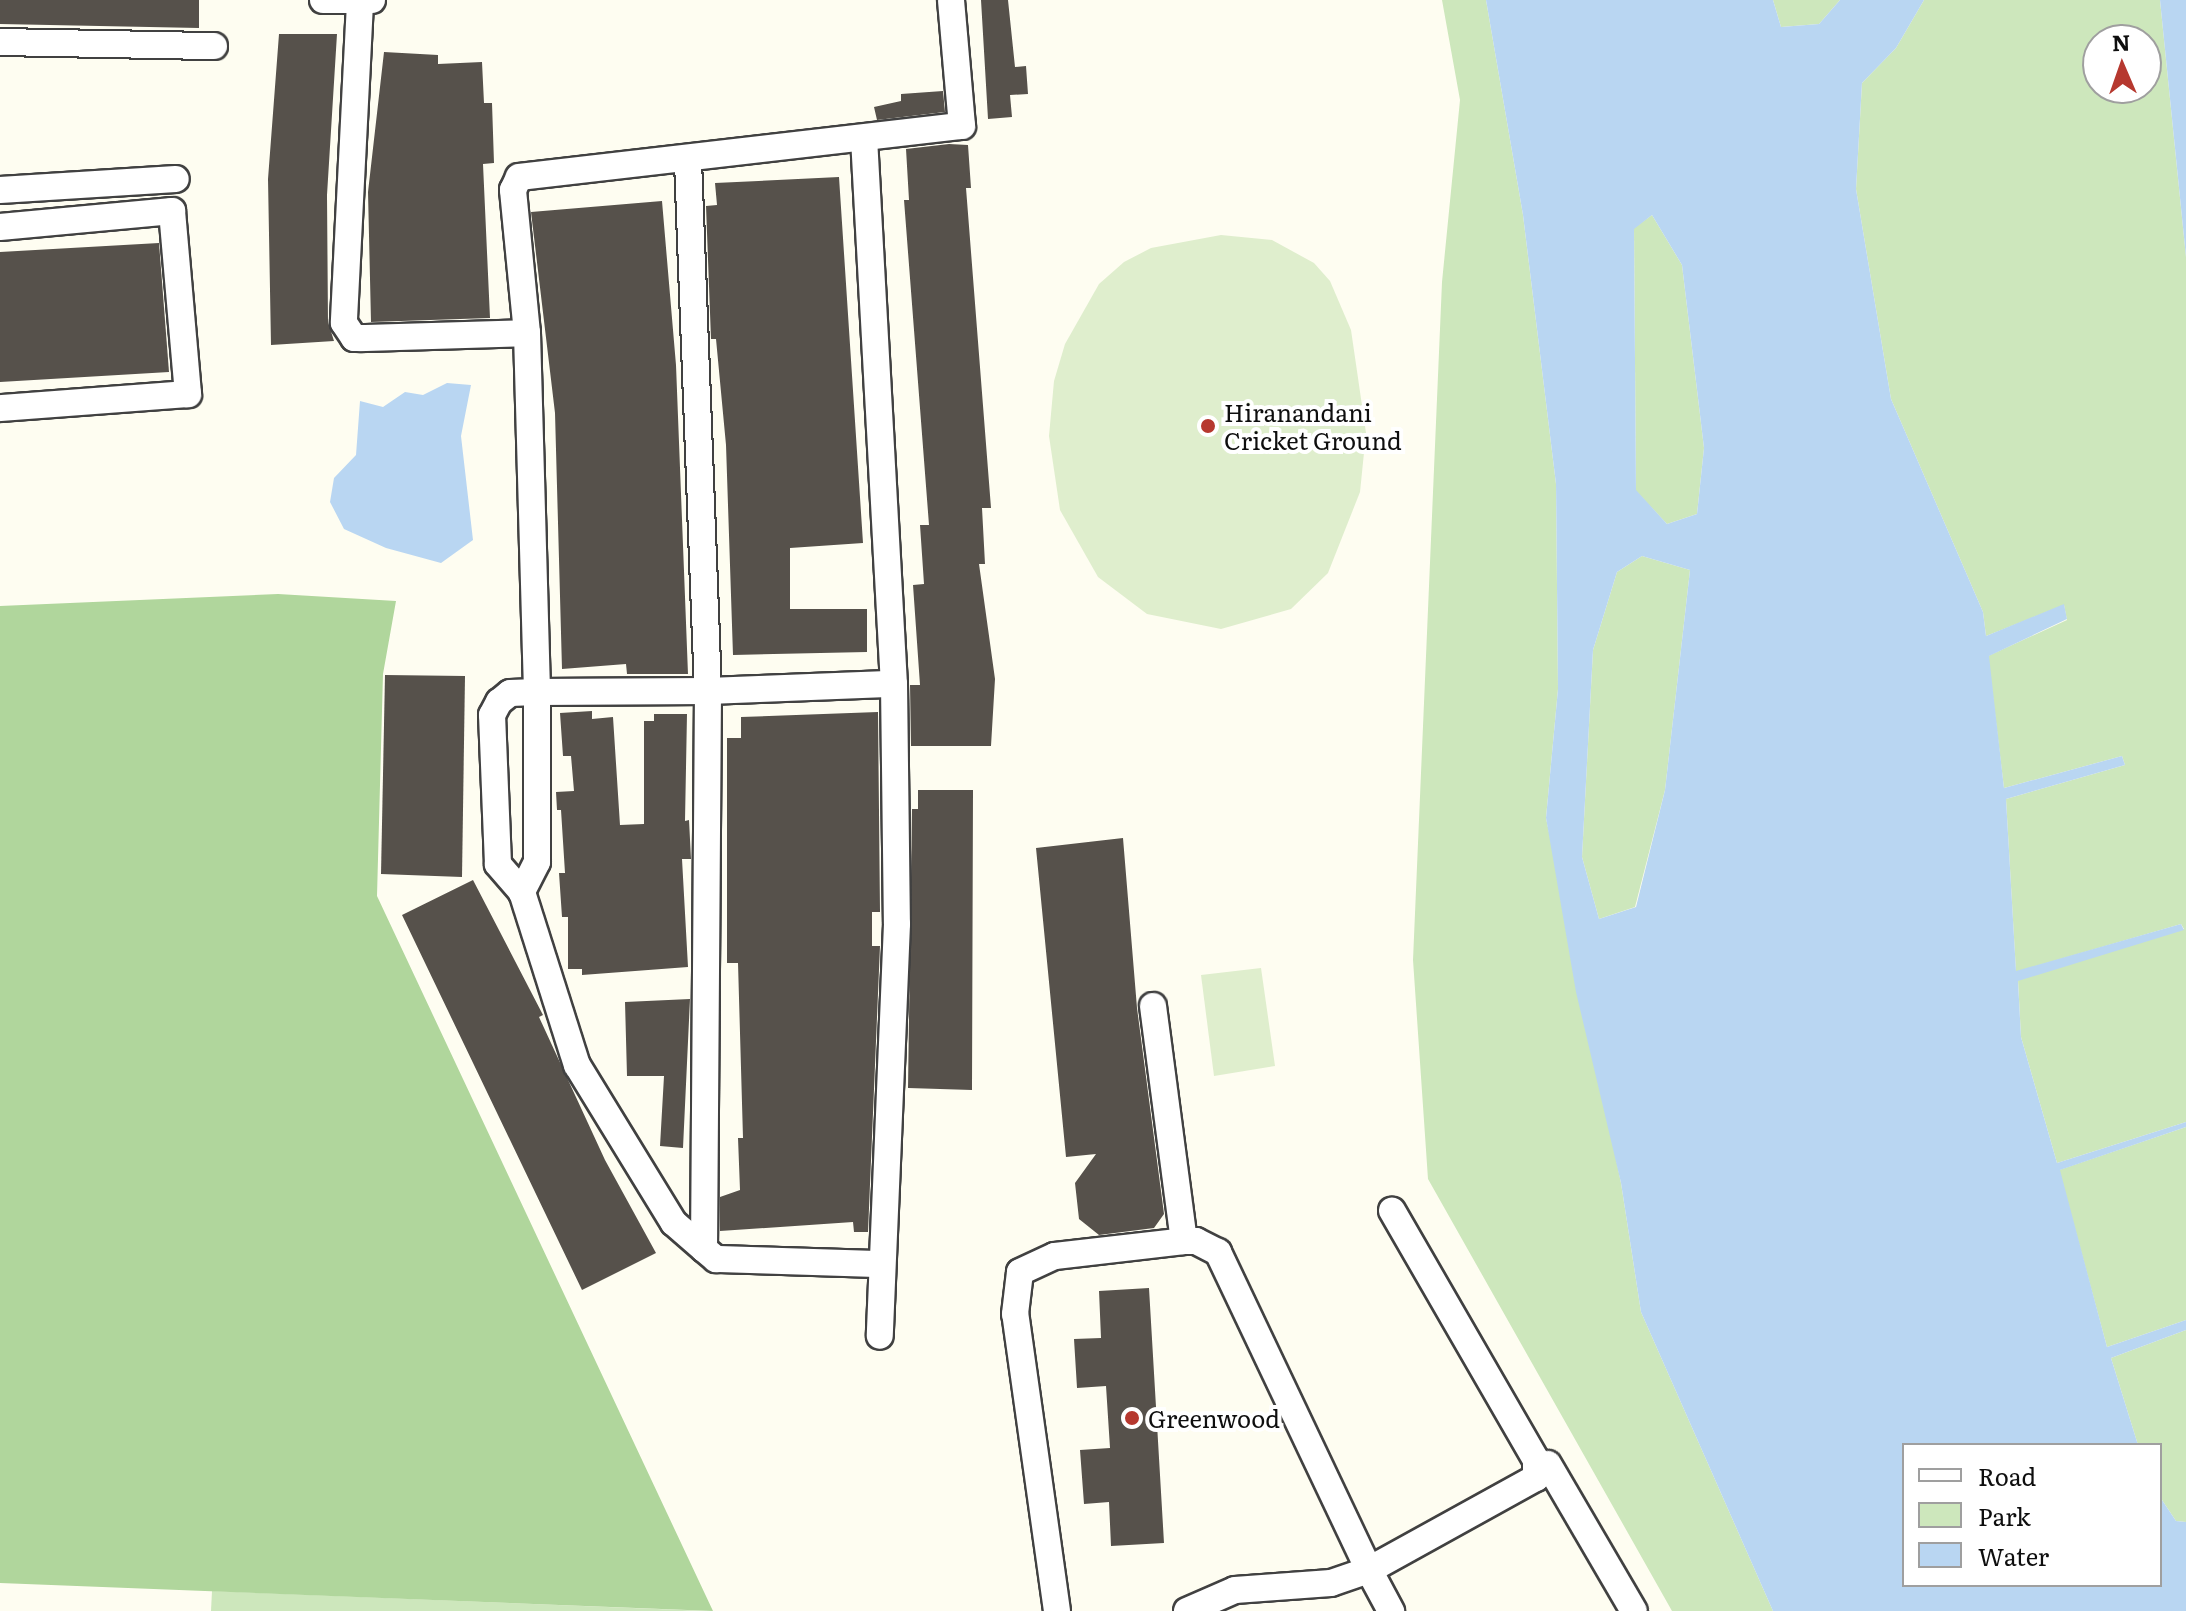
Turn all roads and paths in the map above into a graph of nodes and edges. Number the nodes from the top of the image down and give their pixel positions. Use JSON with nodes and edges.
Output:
{"nodes":[{"id":1,"x":323,"y":0,"type":"edge"},
{"id":2,"x":951,"y":0,"type":"edge"},
{"id":3,"x":366,"y":1,"type":"edge"},
{"id":4,"x":0,"y":42,"type":"edge"},
{"id":5,"x":214,"y":46,"type":"dead end"},
{"id":6,"x":864,"y":138,"type":"junction"},
{"id":7,"x":688,"y":161,"type":"junction"},
{"id":8,"x":176,"y":179,"type":"dead end"},
{"id":9,"x":0,"y":190,"type":"edge"},
{"id":10,"x":0,"y":227,"type":"edge"},
{"id":11,"x":527,"y":333,"type":"junction"},
{"id":12,"x":0,"y":408,"type":"edge"},
{"id":13,"x":894,"y":684,"type":"junction"},
{"id":14,"x":708,"y":691,"type":"junction"},
{"id":15,"x":537,"y":692,"type":"junction"},
{"id":16,"x":522,"y":892,"type":"junction"},
{"id":17,"x":1153,"y":1006,"type":"dead end"},
{"id":18,"x":1392,"y":1211,"type":"dead end"},
{"id":19,"x":1184,"y":1241,"type":"junction"},
{"id":20,"x":704,"y":1249,"type":"junction"},
{"id":21,"x":879,"y":1264,"type":"junction"},
{"id":22,"x":880,"y":1336,"type":"dead end"},
{"id":23,"x":1548,"y":1464,"type":"dead end"},
{"id":24,"x":1369,"y":1570,"type":"junction"},
{"id":25,"x":1057,"y":1611,"type":"edge"},
{"id":26,"x":1187,"y":1611,"type":"edge"},
{"id":27,"x":1391,"y":1611,"type":"edge"},
{"id":28,"x":1634,"y":1611,"type":"edge"}],
"edges":[{"from":1,"to":3,"type":"street"},
{"from":2,"to":6,"type":"street"},
{"from":3,"to":11,"type":"street"},
{"from":4,"to":5,"type":"street"},
{"from":6,"to":7,"type":"street"},
{"from":6,"to":13,"type":"street"},
{"from":7,"to":11,"type":"street"},
{"from":7,"to":14,"type":"street"},
{"from":8,"to":9,"type":"street"},
{"from":10,"to":12,"type":"street"},
{"from":11,"to":15,"type":"street"},
{"from":13,"to":14,"type":"street"},
{"from":13,"to":21,"type":"street"},
{"from":14,"to":15,"type":"street"},
{"from":14,"to":20,"type":"street"},
{"from":15,"to":16,"type":"street"},
{"from":15,"to":16,"type":"street"},
{"from":16,"to":20,"type":"street"},
{"from":17,"to":19,"type":"street"},
{"from":18,"to":24,"type":"street"},
{"from":19,"to":24,"type":"street"},
{"from":19,"to":25,"type":"street"},
{"from":20,"to":21,"type":"street"},
{"from":21,"to":22,"type":"street"},
{"from":23,"to":28,"type":"street"},
{"from":24,"to":26,"type":"street"},
{"from":24,"to":27,"type":"street"}]}
